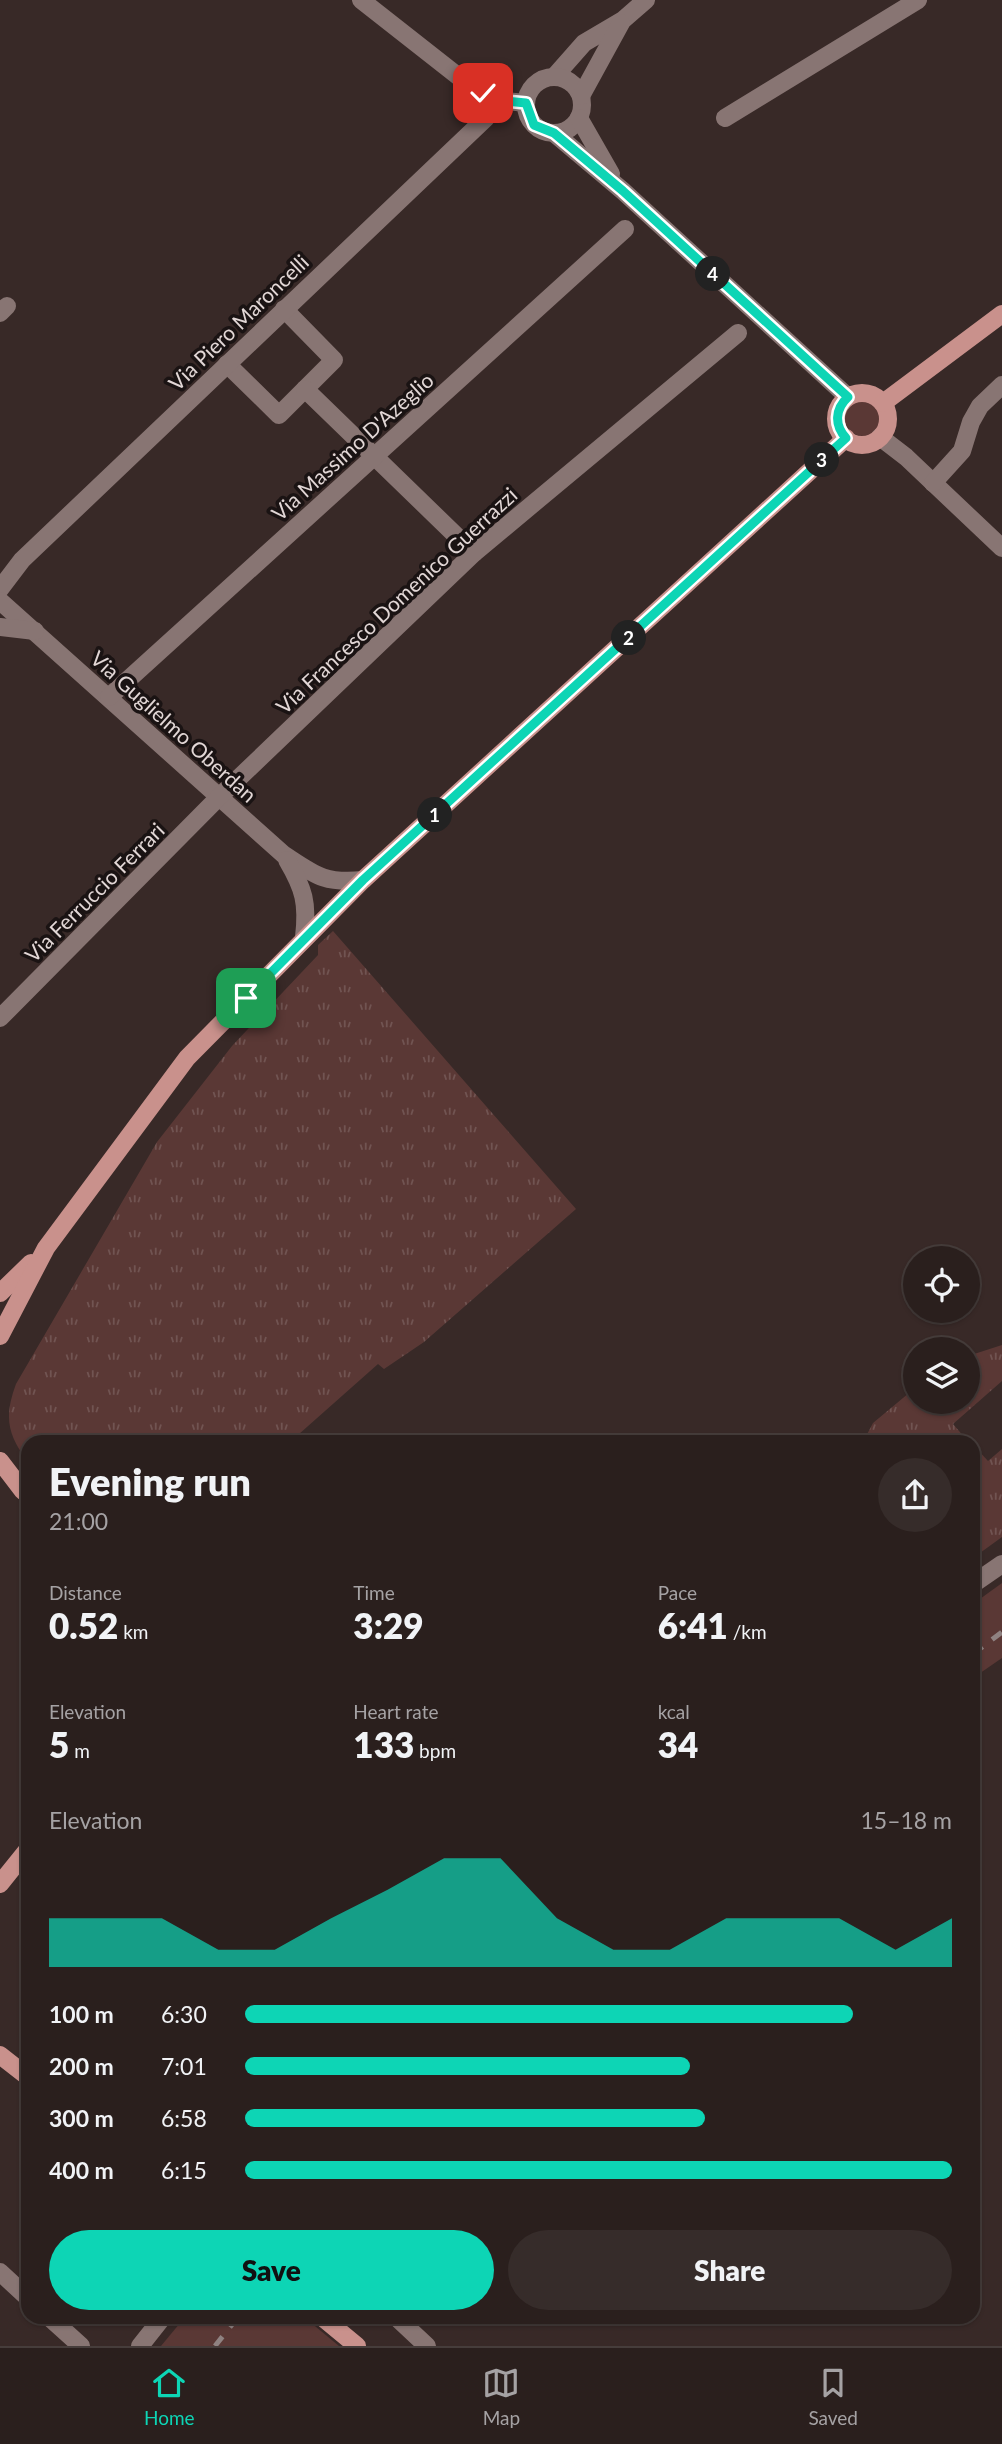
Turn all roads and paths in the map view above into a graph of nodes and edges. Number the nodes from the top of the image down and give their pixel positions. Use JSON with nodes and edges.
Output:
{"nodes":[{"id":1,"x":361,"y":0,"type":"edge"},
{"id":2,"x":646,"y":0,"type":"edge"},
{"id":3,"x":918,"y":0,"type":"edge"},
{"id":4,"x":623,"y":20,"type":"junction"},
{"id":5,"x":554,"y":77,"type":"junction"},
{"id":6,"x":580,"y":96,"type":"junction"},
{"id":7,"x":526,"y":103,"type":"junction"},
{"id":8,"x":485,"y":118,"type":"dead end"},
{"id":9,"x":579,"y":118,"type":"junction"},
{"id":10,"x":726,"y":118,"type":"dead end"},
{"id":11,"x":554,"y":133,"type":"junction"},
{"id":12,"x":623,"y":191,"type":"junction"},
{"id":13,"x":625,"y":229,"type":"dead end"},
{"id":14,"x":284,"y":309,"type":"junction"},
{"id":15,"x":1002,"y":314,"type":"edge"},
{"id":16,"x":738,"y":333,"type":"dead end"},
{"id":17,"x":227,"y":364,"type":"junction"},
{"id":18,"x":1002,"y":386,"type":"edge"},
{"id":19,"x":305,"y":389,"type":"junction"},
{"id":20,"x":848,"y":397,"type":"junction"},
{"id":21,"x":883,"y":403,"type":"junction"},
{"id":22,"x":880,"y":437,"type":"junction"},
{"id":23,"x":846,"y":438,"type":"junction"},
{"id":24,"x":374,"y":457,"type":"junction"},
{"id":25,"x":933,"y":483,"type":"junction"},
{"id":26,"x":1002,"y":548,"type":"edge"},
{"id":27,"x":474,"y":553,"type":"junction"},
{"id":28,"x":22,"y":560,"type":"junction"},
{"id":29,"x":0,"y":572,"type":"edge"},
{"id":30,"x":0,"y":589,"type":"edge"},
{"id":31,"x":0,"y":601,"type":"edge"},
{"id":32,"x":0,"y":627,"type":"edge"},
{"id":33,"x":35,"y":631,"type":"junction"},
{"id":34,"x":109,"y":697,"type":"junction"},
{"id":35,"x":219,"y":797,"type":"junction"},
{"id":36,"x":283,"y":854,"type":"junction"},
{"id":37,"x":363,"y":880,"type":"junction"},
{"id":38,"x":304,"y":937,"type":"junction"},
{"id":39,"x":0,"y":1018,"type":"edge"},
{"id":40,"x":46,"y":1248,"type":"junction"},
{"id":41,"x":0,"y":1293,"type":"edge"},
{"id":42,"x":0,"y":1336,"type":"edge"},
{"id":43,"x":0,"y":1461,"type":"edge"},
{"id":44,"x":0,"y":1476,"type":"edge"},
{"id":45,"x":0,"y":1485,"type":"edge"},
{"id":46,"x":21,"y":1488,"type":"edge"},
{"id":47,"x":21,"y":1490,"type":"edge"},
{"id":48,"x":21,"y":1492,"type":"edge"},
{"id":49,"x":1002,"y":1564,"type":"edge"},
{"id":50,"x":980,"y":1579,"type":"edge"},
{"id":51,"x":21,"y":1858,"type":"edge"},
{"id":52,"x":0,"y":1884,"type":"edge"},
{"id":53,"x":0,"y":2044,"type":"edge"},
{"id":54,"x":0,"y":2055,"type":"edge"},
{"id":55,"x":21,"y":2070,"type":"edge"},
{"id":56,"x":21,"y":2070,"type":"edge"},
{"id":57,"x":0,"y":2272,"type":"edge"},
{"id":58,"x":21,"y":2292,"type":"edge"},
{"id":59,"x":57,"y":2324,"type":"edge"},
{"id":60,"x":157,"y":2324,"type":"edge"},
{"id":61,"x":330,"y":2324,"type":"edge"},
{"id":62,"x":403,"y":2324,"type":"edge"},
{"id":63,"x":81,"y":2346,"type":"edge"},
{"id":64,"x":140,"y":2346,"type":"edge"},
{"id":65,"x":357,"y":2346,"type":"edge"},
{"id":66,"x":427,"y":2346,"type":"edge"}],
"edges":[{"from":1,"to":7,"type":"street"},
{"from":2,"to":4,"type":"street"},
{"from":3,"to":10,"type":"street"},
{"from":4,"to":5,"type":"street"},
{"from":4,"to":6,"type":"street"},
{"from":5,"to":6,"type":"street"},
{"from":5,"to":7,"type":"street"},
{"from":6,"to":9,"type":"street"},
{"from":7,"to":11,"type":"street"},
{"from":8,"to":14,"type":"street","name":"Via Piero Maroncelli"},
{"from":9,"to":11,"type":"street"},
{"from":9,"to":12,"type":"street"},
{"from":11,"to":12,"type":"street"},
{"from":12,"to":20,"type":"street"},
{"from":13,"to":24,"type":"street","name":"Via Massimo D'Azeglio"},
{"from":14,"to":17,"type":"street","name":"Via Piero Maroncelli"},
{"from":14,"to":19,"type":"street"},
{"from":15,"to":21,"type":"main road"},
{"from":16,"to":27,"type":"street","name":"Via Francesco Domenico Guerrazzi"},
{"from":17,"to":19,"type":"street"},
{"from":17,"to":28,"type":"street","name":"Via Piero Maroncelli"},
{"from":18,"to":25,"type":"street"},
{"from":19,"to":24,"type":"street"},
{"from":20,"to":21,"type":"main road"},
{"from":20,"to":23,"type":"main road"},
{"from":21,"to":22,"type":"main road"},
{"from":22,"to":23,"type":"main road"},
{"from":22,"to":25,"type":"street"},
{"from":23,"to":37,"type":"main road"},
{"from":24,"to":27,"type":"street"},
{"from":24,"to":34,"type":"street","name":"Via Massimo D'Azeglio"},
{"from":25,"to":26,"type":"street"},
{"from":27,"to":35,"type":"street","name":"Via Francesco Domenico Guerrazzi"},
{"from":28,"to":29,"type":"street","name":"Via Piero Maroncelli"},
{"from":28,"to":30,"type":"street","name":"Via Piero Maroncelli"},
{"from":31,"to":33,"type":"street","name":"Via Guglielmo Oberdan"},
{"from":32,"to":33,"type":"street"},
{"from":33,"to":34,"type":"street","name":"Via Guglielmo Oberdan"},
{"from":34,"to":35,"type":"street","name":"Via Guglielmo Oberdan"},
{"from":35,"to":36,"type":"street","name":"Via Guglielmo Oberdan"},
{"from":35,"to":39,"type":"street","name":"Via Ferruccio Ferrari"},
{"from":36,"to":37,"type":"street","name":"Via Guglielmo Oberdan"},
{"from":36,"to":38,"type":"street","name":"Via Guglielmo Oberdan"},
{"from":37,"to":38,"type":"main road"},
{"from":38,"to":40,"type":"main road"},
{"from":40,"to":41,"type":"main road"},
{"from":40,"to":42,"type":"main road"},
{"from":43,"to":46,"type":"main road"},
{"from":44,"to":47,"type":"main road"},
{"from":45,"to":48,"type":"main road"},
{"from":49,"to":50,"type":"street"},
{"from":51,"to":52,"type":"main road"},
{"from":53,"to":55,"type":"main road"},
{"from":54,"to":56,"type":"main road"},
{"from":57,"to":58,"type":"street"},
{"from":59,"to":63,"type":"street"},
{"from":60,"to":64,"type":"street"},
{"from":61,"to":65,"type":"main road"},
{"from":62,"to":66,"type":"street"}]}
